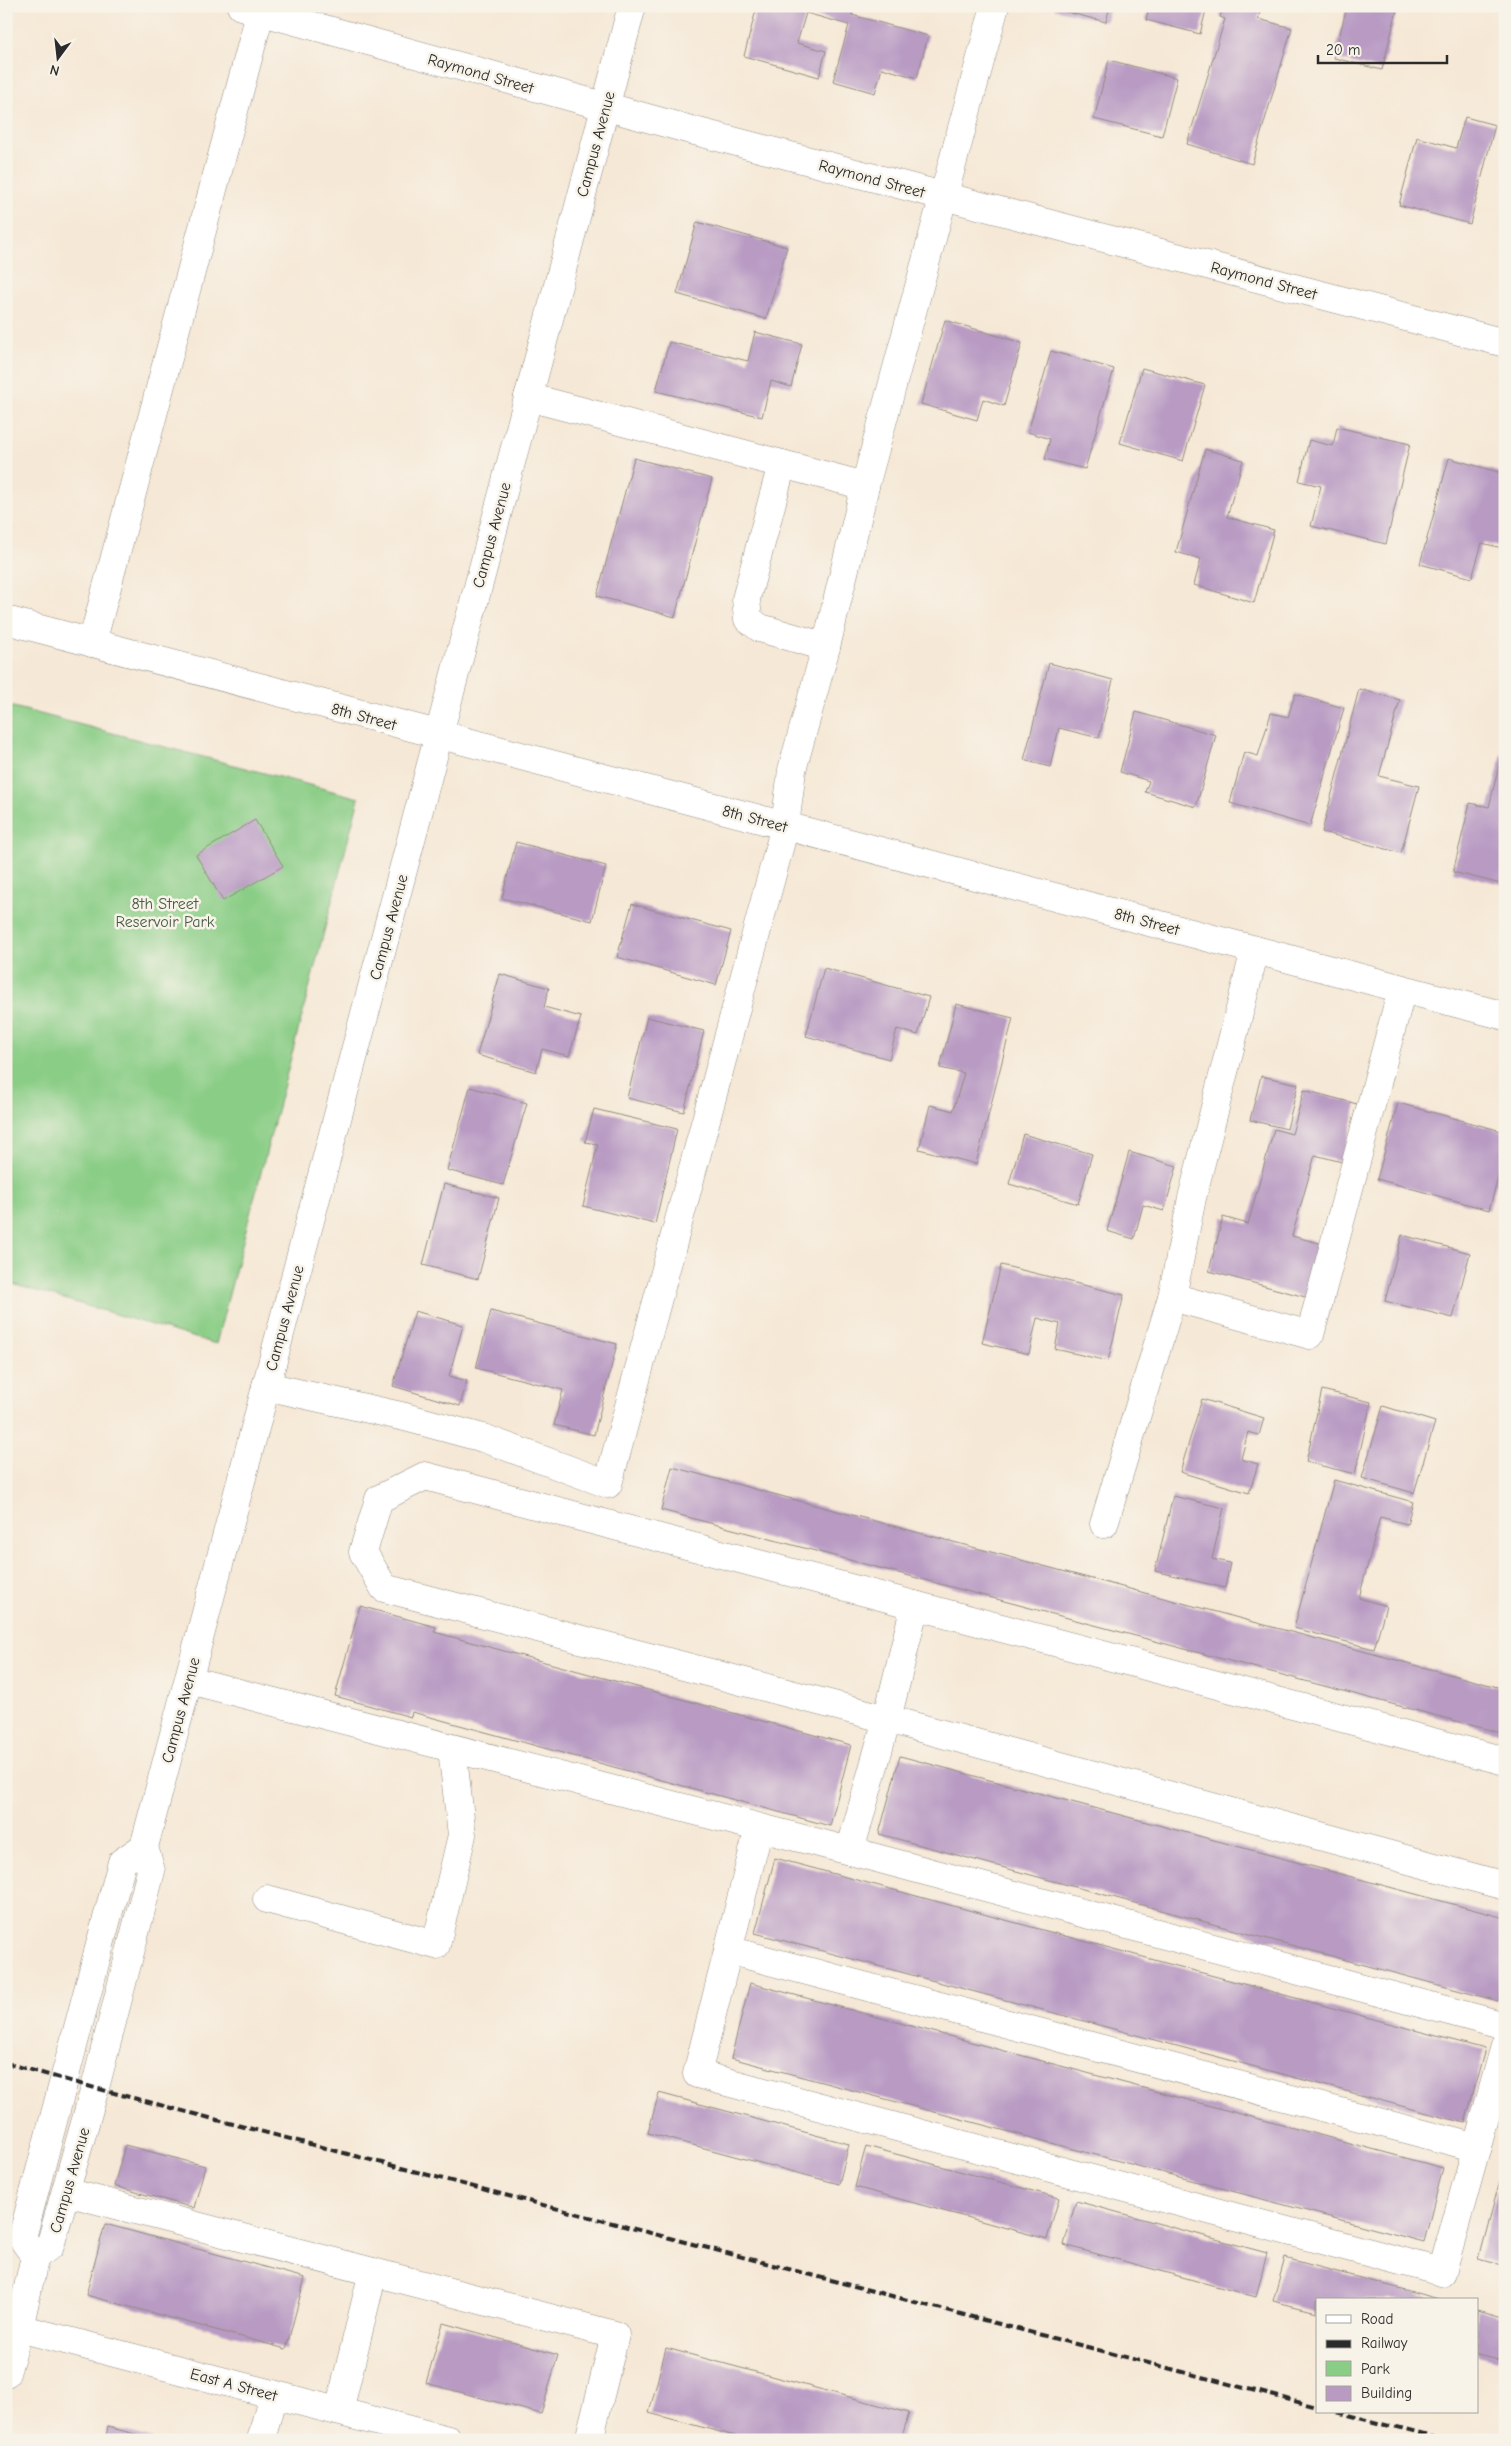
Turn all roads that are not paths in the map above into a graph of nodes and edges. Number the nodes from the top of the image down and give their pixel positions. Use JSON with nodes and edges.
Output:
{"nodes":[{"id":1,"x":632,"y":6,"type":"edge"},
{"id":2,"x":995,"y":6,"type":"edge"},
{"id":3,"x":254,"y":8,"type":"edge"},
{"id":4,"x":605,"y":107,"type":"junction"},
{"id":5,"x":944,"y":197,"type":"junction"},
{"id":6,"x":1505,"y":343,"type":"edge"},
{"id":7,"x":528,"y":397,"type":"junction"},
{"id":8,"x":782,"y":464,"type":"junction"},
{"id":9,"x":865,"y":486,"type":"junction"},
{"id":10,"x":6,"y":620,"type":"edge"},
{"id":11,"x":92,"y":643,"type":"junction"},
{"id":12,"x":826,"y":647,"type":"junction"},
{"id":13,"x":438,"y":736,"type":"junction"},
{"id":14,"x":785,"y":826,"type":"junction"},
{"id":15,"x":1255,"y":950,"type":"junction"},
{"id":16,"x":1402,"y":989,"type":"junction"},
{"id":17,"x":1505,"y":1016,"type":"edge"},
{"id":18,"x":1172,"y":1297,"type":"junction"},
{"id":19,"x":266,"y":1386,"type":"junction"},
{"id":20,"x":1104,"y":1524,"type":"dead end"},
{"id":21,"x":916,"y":1605,"type":"junction"},
{"id":22,"x":188,"y":1680,"type":"junction"},
{"id":23,"x":887,"y":1719,"type":"junction"},
{"id":24,"x":452,"y":1749,"type":"junction"},
{"id":25,"x":1505,"y":1761,"type":"edge"},
{"id":26,"x":760,"y":1828,"type":"junction"},
{"id":27,"x":144,"y":1847,"type":"junction"},
{"id":28,"x":850,"y":1851,"type":"junction"},
{"id":29,"x":1505,"y":1886,"type":"edge"},
{"id":30,"x":267,"y":1899,"type":"dead end"},
{"id":31,"x":728,"y":1950,"type":"junction"},
{"id":32,"x":1505,"y":2026,"type":"edge"},
{"id":33,"x":1505,"y":2046,"type":"edge"},
{"id":34,"x":1477,"y":2148,"type":"junction"},
{"id":35,"x":66,"y":2192,"type":"junction"},
{"id":36,"x":35,"y":2256,"type":"junction"},
{"id":37,"x":373,"y":2272,"type":"junction"},
{"id":38,"x":19,"y":2328,"type":"junction"},
{"id":39,"x":6,"y":2373,"type":"edge"},
{"id":40,"x":273,"y":2394,"type":"junction"},
{"id":41,"x":339,"y":2411,"type":"junction"},
{"id":42,"x":261,"y":2440,"type":"edge"},
{"id":43,"x":448,"y":2440,"type":"edge"},
{"id":44,"x":589,"y":2440,"type":"edge"}],
"edges":[{"from":1,"to":4,"type":"street","name":"Campus Avenue"},
{"from":2,"to":5,"type":"street"},
{"from":3,"to":4,"type":"street","name":"Raymond Street"},
{"from":3,"to":11,"type":"street"},
{"from":4,"to":5,"type":"street","name":"Raymond Street"},
{"from":4,"to":7,"type":"street","name":"Campus Avenue"},
{"from":5,"to":6,"type":"street","name":"Raymond Street"},
{"from":5,"to":9,"type":"street"},
{"from":7,"to":8,"type":"street"},
{"from":7,"to":13,"type":"street","name":"Campus Avenue"},
{"from":8,"to":9,"type":"street"},
{"from":8,"to":12,"type":"street"},
{"from":9,"to":12,"type":"street"},
{"from":10,"to":11,"type":"street","name":"8th Street"},
{"from":11,"to":13,"type":"street","name":"8th Street"},
{"from":12,"to":14,"type":"street"},
{"from":13,"to":14,"type":"street","name":"8th Street"},
{"from":13,"to":19,"type":"street","name":"Campus Avenue"},
{"from":14,"to":15,"type":"street","name":"8th Street"},
{"from":14,"to":19,"type":"street"},
{"from":15,"to":16,"type":"street","name":"8th Street"},
{"from":15,"to":18,"type":"street"},
{"from":16,"to":17,"type":"street","name":"8th Street"},
{"from":16,"to":18,"type":"street"},
{"from":18,"to":20,"type":"street"},
{"from":19,"to":22,"type":"street","name":"Campus Avenue"},
{"from":21,"to":23,"type":"street"},
{"from":21,"to":23,"type":"street"},
{"from":21,"to":25,"type":"street"},
{"from":22,"to":24,"type":"street"},
{"from":22,"to":27,"type":"street","name":"Campus Avenue"},
{"from":23,"to":28,"type":"street"},
{"from":23,"to":29,"type":"street"},
{"from":24,"to":26,"type":"street"},
{"from":24,"to":30,"type":"street"},
{"from":26,"to":28,"type":"street"},
{"from":26,"to":31,"type":"street"},
{"from":27,"to":35,"type":"street","name":"Campus Avenue"},
{"from":27,"to":36,"type":"street","name":"Campus Avenue"},
{"from":28,"to":32,"type":"street"},
{"from":31,"to":34,"type":"street"},
{"from":31,"to":34,"type":"street"},
{"from":33,"to":34,"type":"street"},
{"from":35,"to":36,"type":"street","name":"Campus Avenue"},
{"from":35,"to":37,"type":"street"},
{"from":36,"to":38,"type":"street"},
{"from":37,"to":41,"type":"street"},
{"from":37,"to":44,"type":"street"},
{"from":38,"to":39,"type":"street"},
{"from":38,"to":40,"type":"street","name":"East A Street"},
{"from":40,"to":41,"type":"street","name":"East A Street"},
{"from":40,"to":42,"type":"street"},
{"from":41,"to":43,"type":"street","name":"East A Street"}]}
